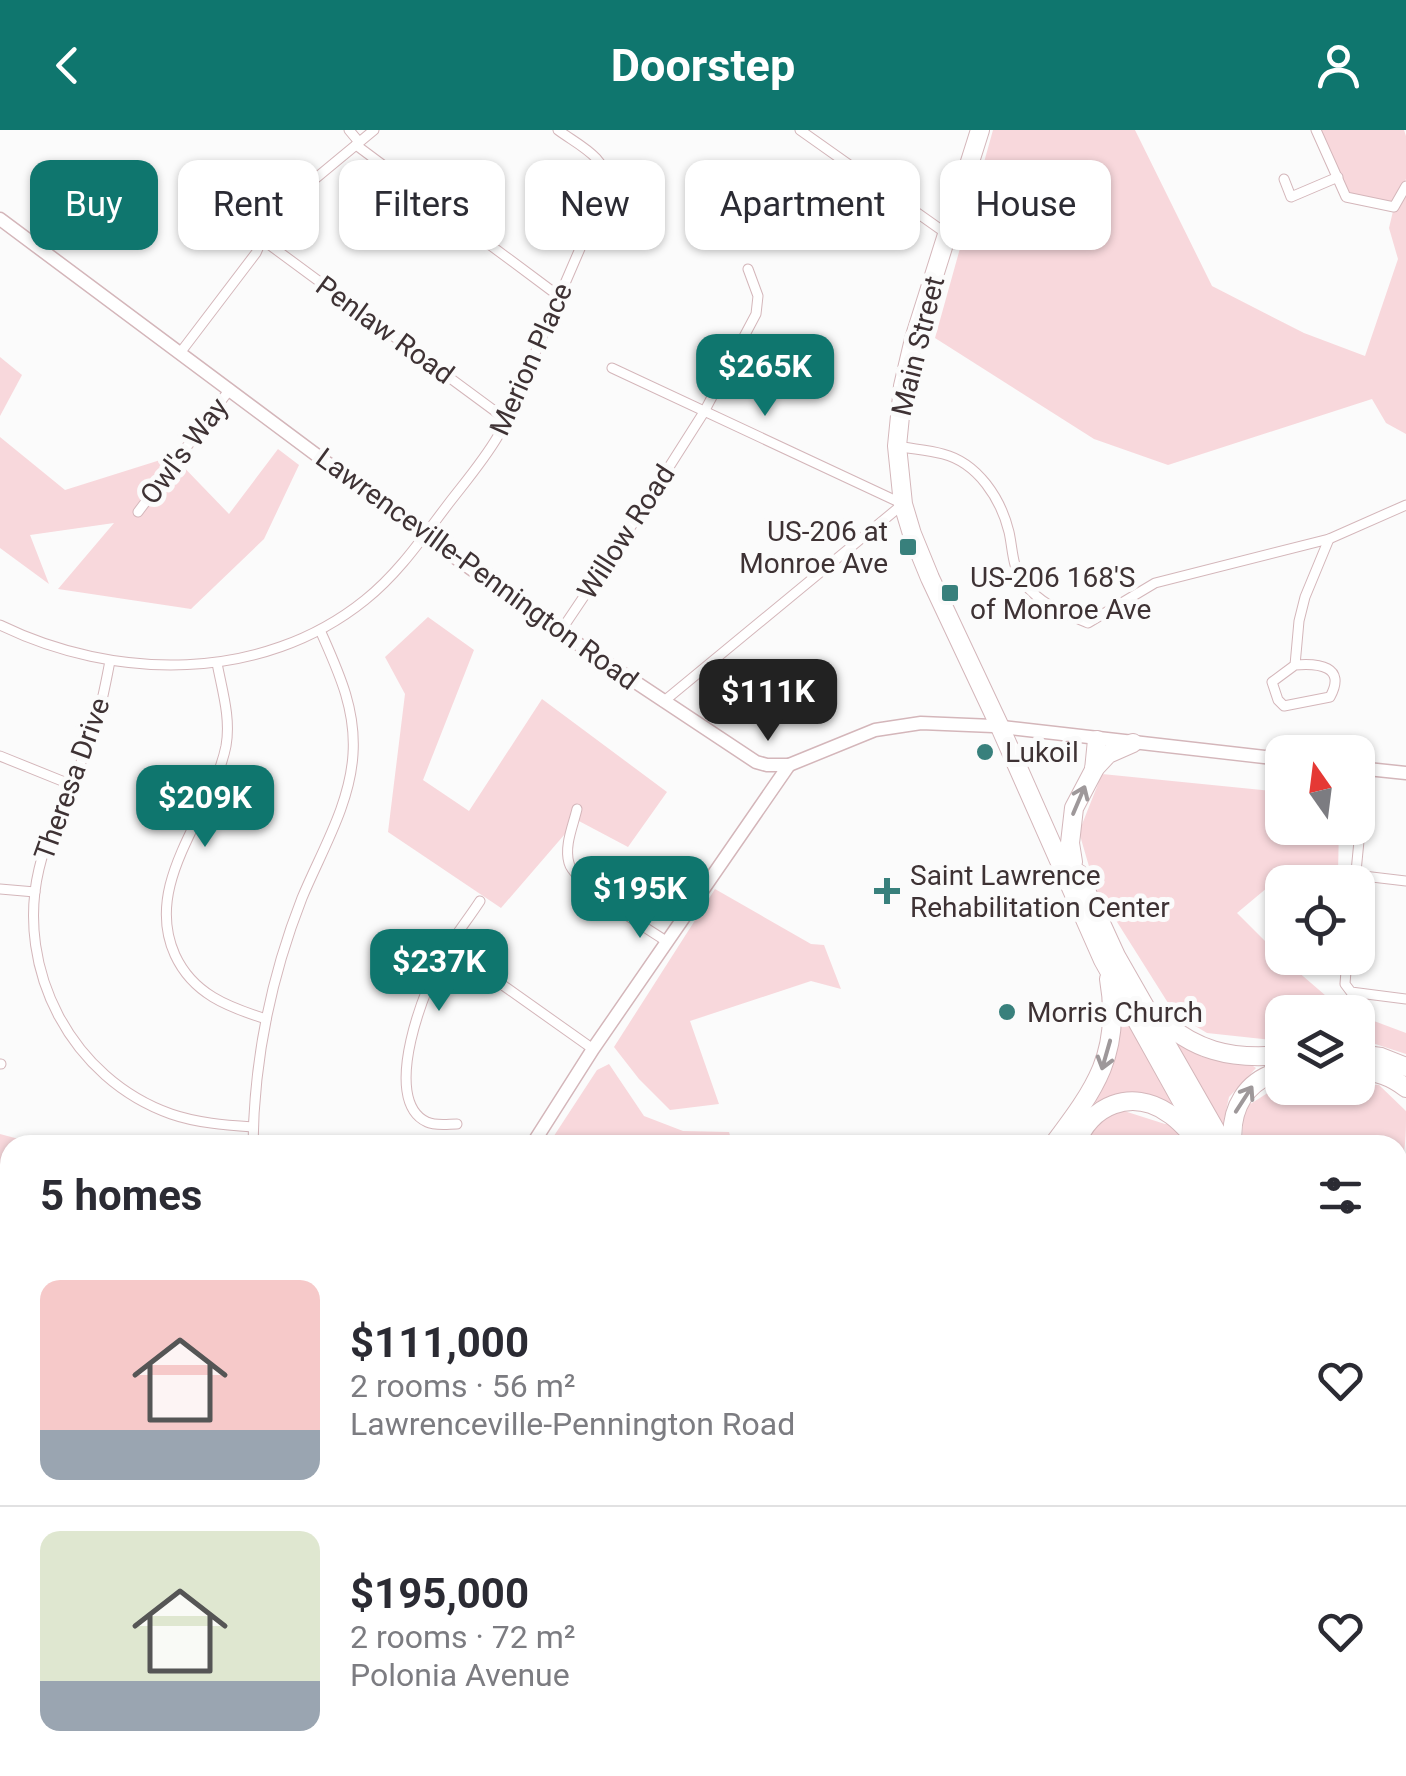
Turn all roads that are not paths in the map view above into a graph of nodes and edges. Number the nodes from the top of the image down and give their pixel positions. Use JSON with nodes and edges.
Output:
{"nodes":[{"id":1,"x":349,"y":130,"type":"edge"},
{"id":2,"x":374,"y":130,"type":"edge"},
{"id":3,"x":558,"y":130,"type":"edge"},
{"id":4,"x":800,"y":130,"type":"edge"},
{"id":5,"x":980,"y":130,"type":"edge"},
{"id":6,"x":1316,"y":130,"type":"edge"},
{"id":7,"x":357,"y":143,"type":"junction"},
{"id":8,"x":970,"y":160,"type":"edge"},
{"id":9,"x":319,"y":175,"type":"edge"},
{"id":10,"x":1338,"y":177,"type":"junction"},
{"id":11,"x":1284,"y":179,"type":"dead end"},
{"id":12,"x":1406,"y":186,"type":"edge"},
{"id":13,"x":0,"y":219,"type":"edge"},
{"id":14,"x":940,"y":229,"type":"edge"},
{"id":15,"x":257,"y":250,"type":"edge"},
{"id":16,"x":277,"y":250,"type":"edge"},
{"id":17,"x":942,"y":250,"type":"edge"},
{"id":18,"x":748,"y":268,"type":"dead end"},
{"id":19,"x":560,"y":297,"type":"junction"},
{"id":20,"x":180,"y":352,"type":"junction"},
{"id":21,"x":612,"y":368,"type":"dead end"},
{"id":22,"x":230,"y":389,"type":"junction"},
{"id":23,"x":704,"y":412,"type":"junction"},
{"id":24,"x":507,"y":420,"type":"junction"},
{"id":25,"x":897,"y":446,"type":"junction"},
{"id":26,"x":903,"y":504,"type":"junction"},
{"id":27,"x":1406,"y":505,"type":"edge"},
{"id":28,"x":138,"y":512,"type":"dead end"},
{"id":29,"x":425,"y":536,"type":"junction"},
{"id":30,"x":1329,"y":539,"type":"junction"},
{"id":31,"x":0,"y":625,"type":"edge"},
{"id":32,"x":320,"y":630,"type":"junction"},
{"id":33,"x":560,"y":632,"type":"junction"},
{"id":34,"x":110,"y":661,"type":"junction"},
{"id":35,"x":217,"y":662,"type":"junction"},
{"id":36,"x":1295,"y":665,"type":"junction"},
{"id":37,"x":662,"y":702,"type":"junction"},
{"id":38,"x":1000,"y":727,"type":"junction"},
{"id":39,"x":1097,"y":740,"type":"junction"},
{"id":40,"x":1133,"y":744,"type":"junction"},
{"id":41,"x":0,"y":756,"type":"edge"},
{"id":42,"x":1265,"y":757,"type":"edge"},
{"id":43,"x":789,"y":766,"type":"junction"},
{"id":44,"x":1094,"y":770,"type":"junction"},
{"id":45,"x":1375,"y":770,"type":"edge"},
{"id":46,"x":1406,"y":774,"type":"edge"},
{"id":47,"x":72,"y":785,"type":"junction"},
{"id":48,"x":577,"y":809,"type":"dead end"},
{"id":49,"x":1072,"y":862,"type":"junction"},
{"id":50,"x":1375,"y":880,"type":"edge"},
{"id":51,"x":1406,"y":882,"type":"edge"},
{"id":52,"x":0,"y":889,"type":"edge"},
{"id":53,"x":35,"y":892,"type":"junction"},
{"id":54,"x":480,"y":900,"type":"dead end"},
{"id":55,"x":666,"y":940,"type":"junction"},
{"id":56,"x":448,"y":947,"type":"junction"},
{"id":57,"x":1110,"y":958,"type":"junction"},
{"id":58,"x":1345,"y":975,"type":"edge"},
{"id":59,"x":1406,"y":998,"type":"edge"},
{"id":60,"x":266,"y":1019,"type":"junction"},
{"id":61,"x":593,"y":1049,"type":"junction"},
{"id":62,"x":1375,"y":1055,"type":"edge"},
{"id":63,"x":1265,"y":1056,"type":"edge"},
{"id":64,"x":1406,"y":1067,"type":"edge"},
{"id":65,"x":1375,"y":1072,"type":"edge"},
{"id":66,"x":1265,"y":1079,"type":"edge"},
{"id":67,"x":1406,"y":1088,"type":"edge"},
{"id":68,"x":457,"y":1124,"type":"dead end"},
{"id":69,"x":253,"y":1127,"type":"junction"},
{"id":70,"x":253,"y":1135,"type":"edge"},
{"id":71,"x":538,"y":1135,"type":"edge"},
{"id":72,"x":1060,"y":1135,"type":"edge"},
{"id":73,"x":1079,"y":1135,"type":"edge"},
{"id":74,"x":1193,"y":1135,"type":"edge"},
{"id":75,"x":1199,"y":1135,"type":"edge"},
{"id":76,"x":1218,"y":1135,"type":"edge"},
{"id":77,"x":1233,"y":1135,"type":"edge"}],
"edges":[{"from":1,"to":7,"type":"street"},
{"from":2,"to":7,"type":"street"},
{"from":3,"to":19,"type":"street","name":"Merion Place"},
{"from":4,"to":14,"type":"street"},
{"from":5,"to":8,"type":"highway","name":"Main Street"},
{"from":6,"to":10,"type":"street"},
{"from":7,"to":9,"type":"street"},
{"from":7,"to":19,"type":"street"},
{"from":10,"to":11,"type":"street"},
{"from":10,"to":12,"type":"street"},
{"from":13,"to":20,"type":"street","name":"Lawrenceville-Pennington Road"},
{"from":15,"to":20,"type":"street"},
{"from":16,"to":24,"type":"street","name":"Penlaw Road"},
{"from":17,"to":25,"type":"highway","name":"Main Street"},
{"from":18,"to":23,"type":"street","name":"Willow Road"},
{"from":19,"to":24,"type":"street","name":"Merion Place"},
{"from":20,"to":22,"type":"street","name":"Lawrenceville-Pennington Road"},
{"from":21,"to":23,"type":"street"},
{"from":22,"to":28,"type":"street","name":"Owl's Way"},
{"from":22,"to":29,"type":"street","name":"Lawrenceville-Pennington Road"},
{"from":23,"to":26,"type":"street"},
{"from":23,"to":33,"type":"street","name":"Willow Road"},
{"from":24,"to":29,"type":"street","name":"Merion Place"},
{"from":25,"to":26,"type":"highway","name":"Main Street"},
{"from":25,"to":30,"type":"street"},
{"from":26,"to":37,"type":"street"},
{"from":26,"to":38,"type":"highway","name":"Main Street"},
{"from":27,"to":30,"type":"street"},
{"from":29,"to":32,"type":"street","name":"Merion Place"},
{"from":29,"to":33,"type":"street","name":"Lawrenceville-Pennington Road"},
{"from":30,"to":36,"type":"street"},
{"from":31,"to":34,"type":"street","name":"Merion Place"},
{"from":32,"to":35,"type":"street","name":"Merion Place"},
{"from":32,"to":60,"type":"street"},
{"from":33,"to":37,"type":"street","name":"Lawrenceville-Pennington Road"},
{"from":34,"to":35,"type":"street","name":"Merion Place"},
{"from":34,"to":47,"type":"street","name":"Theresa Drive"},
{"from":35,"to":60,"type":"street"},
{"from":36,"to":36,"type":"street"},
{"from":37,"to":43,"type":"street","name":"Lawrenceville-Pennington Road"},
{"from":38,"to":39,"type":"street"},
{"from":38,"to":43,"type":"street"},
{"from":38,"to":49,"type":"highway"},
{"from":38,"to":57,"type":"highway"},
{"from":39,"to":40,"type":"street"},
{"from":39,"to":44,"type":"highway"},
{"from":40,"to":42,"type":"street"},
{"from":40,"to":44,"type":"highway"},
{"from":41,"to":47,"type":"street"},
{"from":43,"to":55,"type":"street"},
{"from":49,"to":44,"type":"highway","one_way":true},
{"from":45,"to":46,"type":"street"},
{"from":47,"to":53,"type":"street","name":"Theresa Drive"},
{"from":48,"to":55,"type":"street"},
{"from":49,"to":57,"type":"highway"},
{"from":50,"to":51,"type":"street"},
{"from":52,"to":53,"type":"street"},
{"from":53,"to":69,"type":"street","name":"Theresa Drive"},
{"from":54,"to":56,"type":"street"},
{"from":55,"to":61,"type":"street"},
{"from":56,"to":61,"type":"street"},
{"from":56,"to":68,"type":"street"},
{"from":57,"to":63,"type":"highway"},
{"from":57,"to":72,"type":"highway","one_way":true},
{"from":57,"to":75,"type":"highway"},
{"from":57,"to":76,"type":"highway"},
{"from":58,"to":59,"type":"street"},
{"from":60,"to":69,"type":"street"},
{"from":61,"to":71,"type":"street"},
{"from":62,"to":64,"type":"highway"},
{"from":65,"to":67,"type":"highway"},
{"from":77,"to":66,"type":"highway","one_way":true},
{"from":69,"to":70,"type":"street"},
{"from":73,"to":74,"type":"highway"}]}
